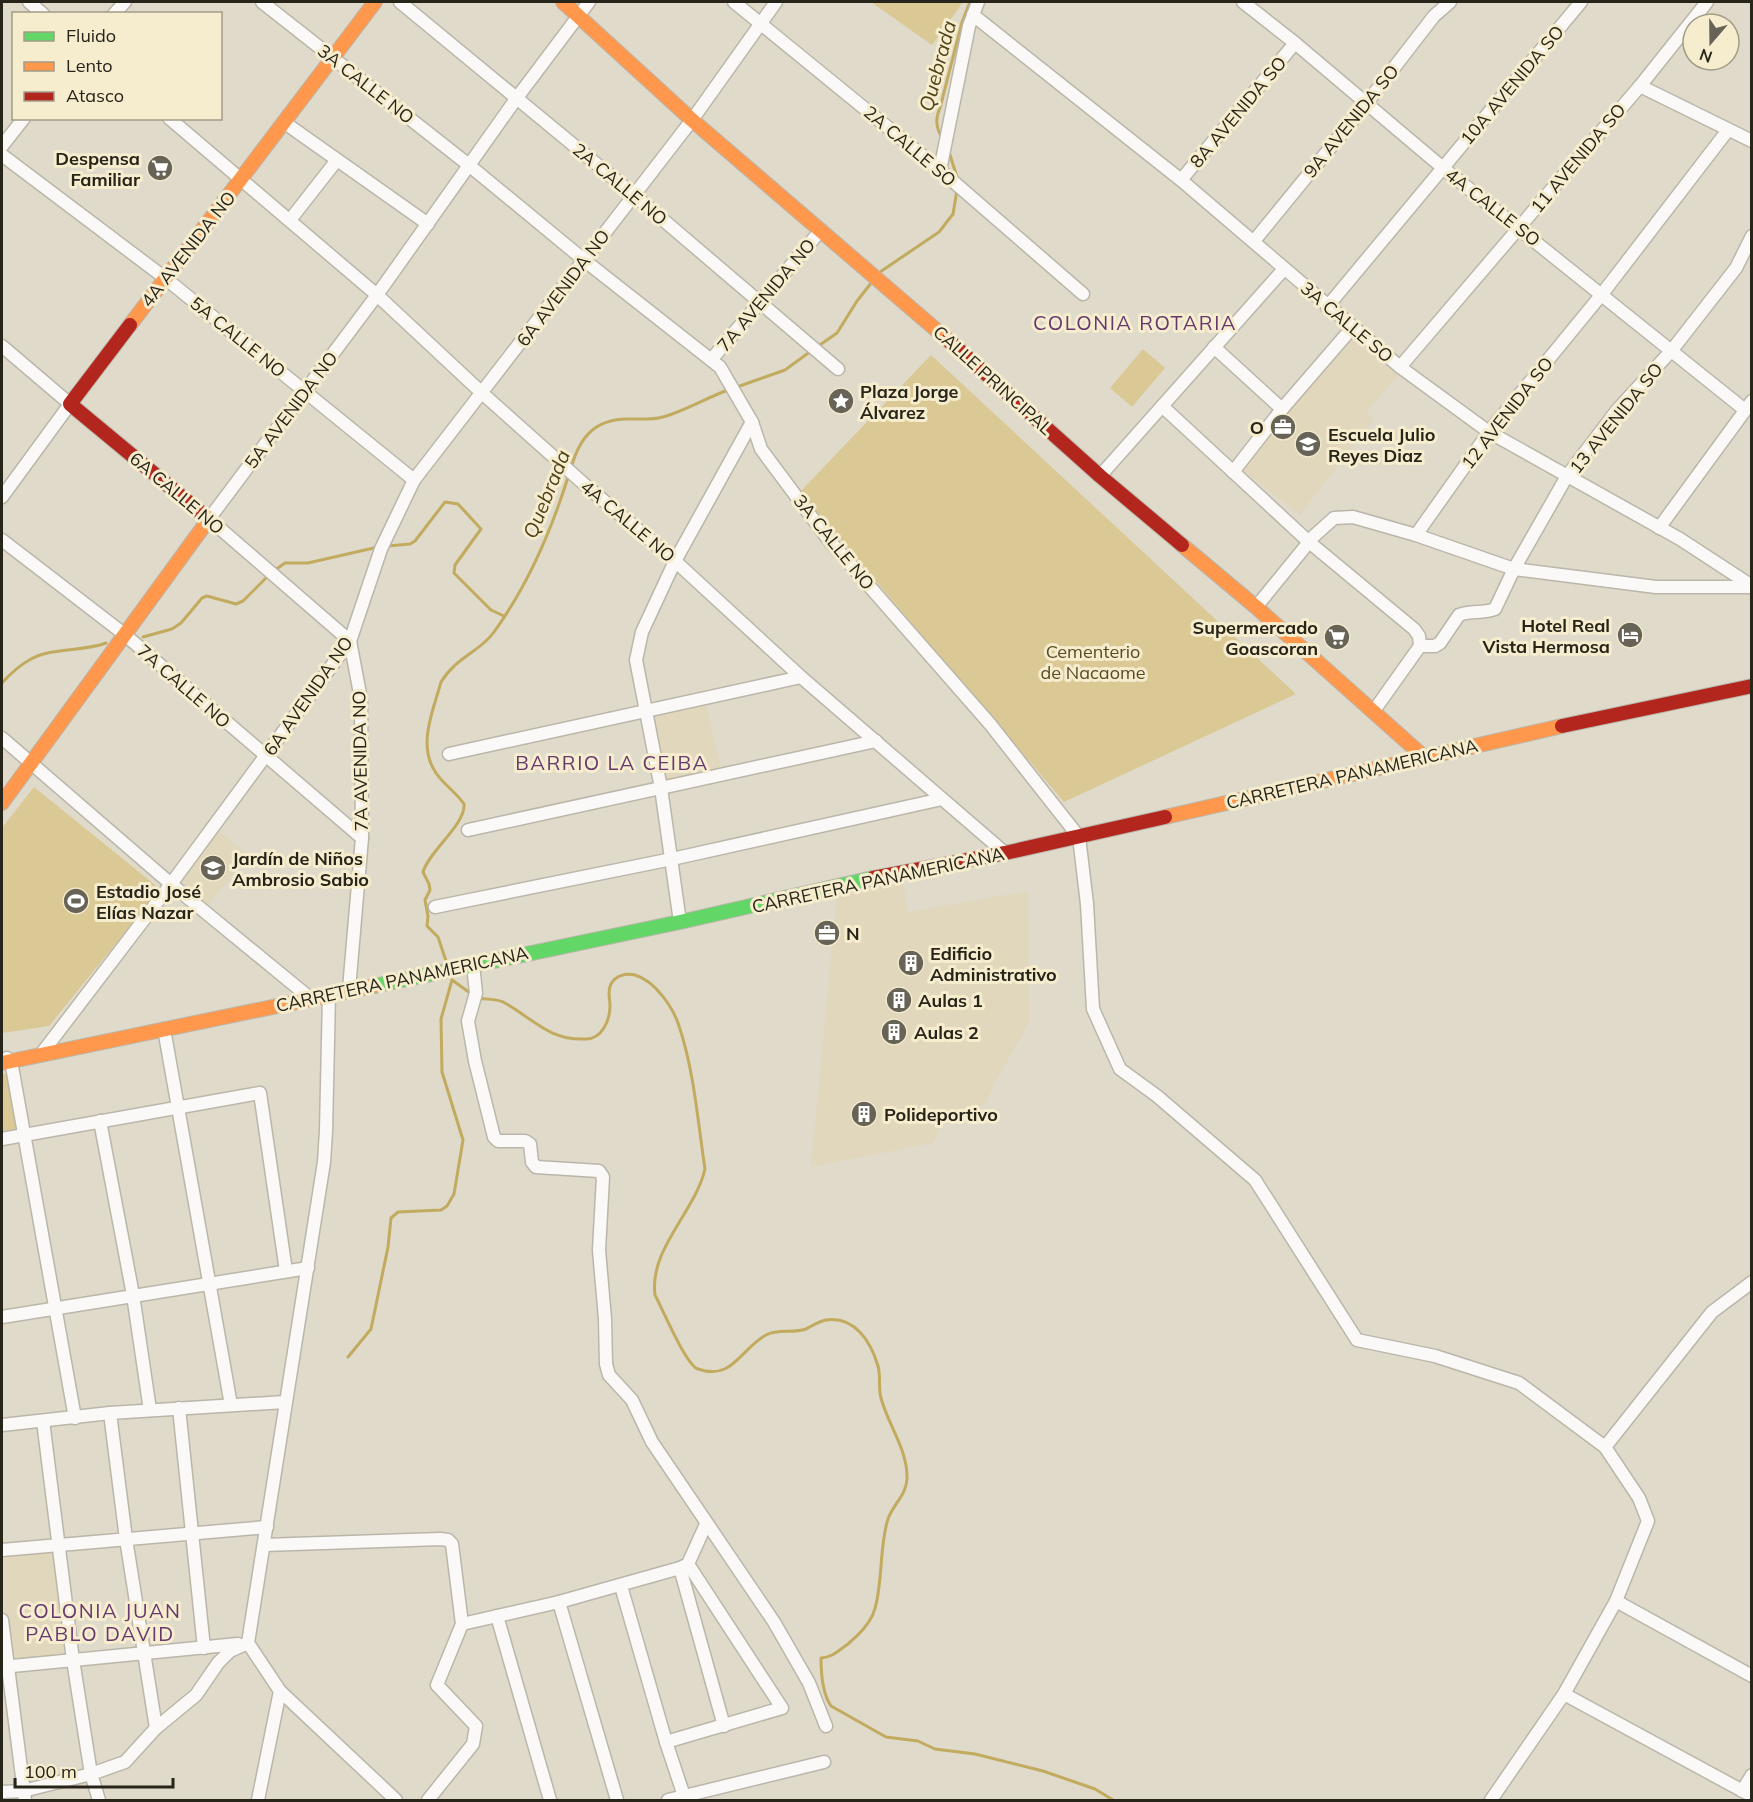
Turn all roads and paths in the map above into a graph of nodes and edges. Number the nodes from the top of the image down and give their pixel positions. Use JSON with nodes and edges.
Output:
{"nodes":[{"id":1,"x":28,"y":2,"type":"edge"},
{"id":2,"x":262,"y":2,"type":"edge"},
{"id":3,"x":375,"y":2,"type":"edge"},
{"id":4,"x":400,"y":2,"type":"edge"},
{"id":5,"x":563,"y":2,"type":"edge"},
{"id":6,"x":590,"y":2,"type":"edge"},
{"id":7,"x":735,"y":2,"type":"edge"},
{"id":8,"x":776,"y":2,"type":"edge"},
{"id":9,"x":978,"y":2,"type":"edge"},
{"id":10,"x":1243,"y":2,"type":"edge"},
{"id":11,"x":1450,"y":2,"type":"edge"},
{"id":12,"x":1581,"y":2,"type":"edge"},
{"id":13,"x":1707,"y":2,"type":"edge"},
{"id":14,"x":40,"y":12,"type":"edge"},
{"id":15,"x":579,"y":15,"type":"junction"},
{"id":16,"x":973,"y":15,"type":"junction"},
{"id":17,"x":762,"y":23,"type":"junction"},
{"id":18,"x":1295,"y":43,"type":"junction"},
{"id":19,"x":334,"y":58,"type":"junction"},
{"id":20,"x":1640,"y":86,"type":"junction"},
{"id":21,"x":516,"y":99,"type":"junction"},
{"id":22,"x":1366,"y":104,"type":"junction"},
{"id":23,"x":22,"y":120,"type":"edge"},
{"id":24,"x":171,"y":120,"type":"edge"},
{"id":25,"x":692,"y":120,"type":"junction"},
{"id":26,"x":285,"y":123,"type":"junction"},
{"id":27,"x":1728,"y":130,"type":"junction"},
{"id":28,"x":1752,"y":141,"type":"edge"},
{"id":29,"x":2,"y":146,"type":"edge"},
{"id":30,"x":2,"y":155,"type":"edge"},
{"id":31,"x":337,"y":160,"type":"junction"},
{"id":32,"x":471,"y":165,"type":"junction"},
{"id":33,"x":1443,"y":168,"type":"junction"},
{"id":34,"x":940,"y":170,"type":"junction"},
{"id":35,"x":1181,"y":180,"type":"junction"},
{"id":36,"x":241,"y":181,"type":"junction"},
{"id":37,"x":634,"y":195,"type":"junction"},
{"id":38,"x":290,"y":220,"type":"junction"},
{"id":39,"x":428,"y":224,"type":"junction"},
{"id":40,"x":1519,"y":228,"type":"junction"},
{"id":41,"x":821,"y":231,"type":"junction"},
{"id":42,"x":1752,"y":236,"type":"edge"},
{"id":43,"x":1254,"y":241,"type":"junction"},
{"id":44,"x":584,"y":260,"type":"junction"},
{"id":45,"x":1284,"y":269,"type":"junction"},
{"id":46,"x":165,"y":278,"type":"junction"},
{"id":47,"x":1083,"y":294,"type":"dead end"},
{"id":48,"x":1602,"y":294,"type":"junction"},
{"id":49,"x":377,"y":295,"type":"junction"},
{"id":50,"x":760,"y":303,"type":"junction"},
{"id":51,"x":1327,"y":307,"type":"junction"},
{"id":52,"x":1352,"y":328,"type":"junction"},
{"id":53,"x":2,"y":346,"type":"edge"},
{"id":54,"x":1214,"y":347,"type":"junction"},
{"id":55,"x":1672,"y":350,"type":"junction"},
{"id":56,"x":711,"y":360,"type":"junction"},
{"id":57,"x":1400,"y":367,"type":"junction"},
{"id":58,"x":838,"y":369,"type":"dead end"},
{"id":59,"x":305,"y":390,"type":"junction"},
{"id":60,"x":482,"y":393,"type":"junction"},
{"id":61,"x":70,"y":404,"type":"junction"},
{"id":62,"x":1748,"y":405,"type":"edge"},
{"id":63,"x":1162,"y":406,"type":"junction"},
{"id":64,"x":1282,"y":409,"type":"junction"},
{"id":65,"x":752,"y":422,"type":"junction"},
{"id":66,"x":1490,"y":432,"type":"junction"},
{"id":67,"x":1233,"y":472,"type":"junction"},
{"id":68,"x":1101,"y":476,"type":"junction"},
{"id":69,"x":1568,"y":477,"type":"junction"},
{"id":70,"x":414,"y":480,"type":"junction"},
{"id":71,"x":2,"y":497,"type":"edge"},
{"id":72,"x":209,"y":519,"type":"junction"},
{"id":73,"x":1659,"y":528,"type":"junction"},
{"id":74,"x":1416,"y":535,"type":"junction"},
{"id":75,"x":2,"y":540,"type":"edge"},
{"id":76,"x":1309,"y":542,"type":"junction"},
{"id":77,"x":675,"y":561,"type":"junction"},
{"id":78,"x":1514,"y":569,"type":"junction"},
{"id":79,"x":1752,"y":586,"type":"edge"},
{"id":80,"x":1256,"y":607,"type":"junction"},
{"id":81,"x":124,"y":634,"type":"junction"},
{"id":82,"x":350,"y":641,"type":"junction"},
{"id":83,"x":1420,"y":646,"type":"junction"},
{"id":84,"x":801,"y":677,"type":"junction"},
{"id":85,"x":1752,"y":686,"type":"edge"},
{"id":86,"x":646,"y":711,"type":"junction"},
{"id":87,"x":1373,"y":712,"type":"junction"},
{"id":88,"x":2,"y":738,"type":"edge"},
{"id":89,"x":876,"y":741,"type":"junction"},
{"id":90,"x":449,"y":754,"type":"dead end"},
{"id":91,"x":265,"y":756,"type":"junction"},
{"id":92,"x":1424,"y":757,"type":"junction"},
{"id":93,"x":31,"y":765,"type":"junction"},
{"id":94,"x":661,"y":788,"type":"junction"},
{"id":95,"x":942,"y":799,"type":"junction"},
{"id":96,"x":2,"y":803,"type":"edge"},
{"id":97,"x":468,"y":830,"type":"dead end"},
{"id":98,"x":1079,"y":837,"type":"junction"},
{"id":99,"x":362,"y":838,"type":"junction"},
{"id":100,"x":1005,"y":853,"type":"junction"},
{"id":101,"x":672,"y":859,"type":"junction"},
{"id":102,"x":171,"y":884,"type":"junction"},
{"id":103,"x":435,"y":907,"type":"dead end"},
{"id":104,"x":680,"y":922,"type":"junction"},
{"id":105,"x":473,"y":965,"type":"junction"},
{"id":106,"x":349,"y":989,"type":"junction"},
{"id":107,"x":329,"y":995,"type":"junction"},
{"id":108,"x":310,"y":998,"type":"junction"},
{"id":109,"x":164,"y":1029,"type":"junction"},
{"id":110,"x":41,"y":1053,"type":"junction"},
{"id":111,"x":5,"y":1059,"type":"edge"},
{"id":112,"x":178,"y":1108,"type":"junction"},
{"id":113,"x":100,"y":1121,"type":"junction"},
{"id":114,"x":25,"y":1134,"type":"junction"},
{"id":115,"x":2,"y":1139,"type":"edge"},
{"id":116,"x":308,"y":1268,"type":"junction"},
{"id":117,"x":286,"y":1271,"type":"junction"},
{"id":118,"x":1752,"y":1282,"type":"edge"},
{"id":119,"x":208,"y":1283,"type":"junction"},
{"id":120,"x":133,"y":1295,"type":"junction"},
{"id":121,"x":55,"y":1308,"type":"junction"},
{"id":122,"x":2,"y":1317,"type":"edge"},
{"id":123,"x":285,"y":1402,"type":"junction"},
{"id":124,"x":231,"y":1405,"type":"junction"},
{"id":125,"x":179,"y":1408,"type":"junction"},
{"id":126,"x":150,"y":1410,"type":"junction"},
{"id":127,"x":110,"y":1413,"type":"junction"},
{"id":128,"x":75,"y":1418,"type":"junction"},
{"id":129,"x":44,"y":1421,"type":"junction"},
{"id":130,"x":2,"y":1425,"type":"edge"},
{"id":131,"x":1605,"y":1447,"type":"junction"},
{"id":132,"x":706,"y":1524,"type":"junction"},
{"id":133,"x":267,"y":1527,"type":"junction"},
{"id":134,"x":192,"y":1533,"type":"junction"},
{"id":135,"x":126,"y":1539,"type":"junction"},
{"id":136,"x":57,"y":1545,"type":"junction"},
{"id":137,"x":264,"y":1545,"type":"junction"},
{"id":138,"x":2,"y":1550,"type":"edge"},
{"id":139,"x":684,"y":1566,"type":"junction"},
{"id":140,"x":621,"y":1586,"type":"junction"},
{"id":141,"x":1616,"y":1601,"type":"junction"},
{"id":142,"x":560,"y":1602,"type":"junction"},
{"id":143,"x":497,"y":1616,"type":"junction"},
{"id":144,"x":2,"y":1620,"type":"edge"},
{"id":145,"x":462,"y":1624,"type":"junction"},
{"id":146,"x":248,"y":1643,"type":"junction"},
{"id":147,"x":204,"y":1648,"type":"junction"},
{"id":148,"x":144,"y":1654,"type":"junction"},
{"id":149,"x":73,"y":1660,"type":"junction"},
{"id":150,"x":4,"y":1667,"type":"edge"},
{"id":151,"x":1752,"y":1676,"type":"edge"},
{"id":152,"x":280,"y":1691,"type":"junction"},
{"id":153,"x":1564,"y":1694,"type":"junction"},
{"id":154,"x":826,"y":1725,"type":"dead end"},
{"id":155,"x":724,"y":1726,"type":"junction"},
{"id":156,"x":156,"y":1728,"type":"junction"},
{"id":157,"x":666,"y":1742,"type":"junction"},
{"id":158,"x":824,"y":1762,"type":"dead end"},
{"id":159,"x":90,"y":1774,"type":"junction"},
{"id":160,"x":1752,"y":1775,"type":"edge"},
{"id":161,"x":2,"y":1792,"type":"edge"},
{"id":162,"x":1747,"y":1794,"type":"edge"},
{"id":163,"x":24,"y":1796,"type":"edge"},
{"id":164,"x":684,"y":1796,"type":"junction"},
{"id":165,"x":99,"y":1800,"type":"edge"},
{"id":166,"x":258,"y":1800,"type":"edge"},
{"id":167,"x":396,"y":1800,"type":"edge"},
{"id":168,"x":428,"y":1800,"type":"edge"},
{"id":169,"x":550,"y":1800,"type":"edge"},
{"id":170,"x":616,"y":1800,"type":"edge"},
{"id":171,"x":668,"y":1800,"type":"edge"},
{"id":172,"x":1491,"y":1800,"type":"edge"}],
"edges":[{"from":1,"to":14,"type":"street"},
{"from":2,"to":19,"type":"street","name":"3A CALLE NO"},
{"from":3,"to":19,"type":"main road","name":"4A AVENIDA NO"},
{"from":4,"to":21,"type":"street","name":"2A CALLE NO"},
{"from":5,"to":15,"type":"main road","name":"CALLE PRINCIPAL"},
{"from":6,"to":15,"type":"street","name":"5A AVENIDA NO"},
{"from":7,"to":17,"type":"street","name":"2A CALLE SO"},
{"from":8,"to":17,"type":"street","name":"6A AVENIDA NO"},
{"from":9,"to":16,"type":"street"},
{"from":10,"to":18,"type":"street","name":"4A CALLE SO"},
{"from":11,"to":22,"type":"street","name":"9A AVENIDA SO"},
{"from":12,"to":33,"type":"street","name":"10A AVENIDA SO"},
{"from":13,"to":20,"type":"street","name":"11 AVENIDA SO"},
{"from":15,"to":21,"type":"street","name":"5A AVENIDA NO"},
{"from":15,"to":25,"type":"main road","name":"CALLE PRINCIPAL"},
{"from":16,"to":34,"type":"street"},
{"from":16,"to":35,"type":"street","name":"3A CALLE SO"},
{"from":17,"to":25,"type":"street","name":"6A AVENIDA NO"},
{"from":17,"to":34,"type":"street","name":"2A CALLE SO"},
{"from":18,"to":22,"type":"street","name":"4A CALLE SO"},
{"from":18,"to":35,"type":"street","name":"8A AVENIDA SO"},
{"from":19,"to":26,"type":"main road","name":"4A AVENIDA NO"},
{"from":19,"to":32,"type":"street","name":"3A CALLE NO"},
{"from":20,"to":27,"type":"street"},
{"from":20,"to":40,"type":"street","name":"11 AVENIDA SO"},
{"from":21,"to":32,"type":"street","name":"5A AVENIDA NO"},
{"from":21,"to":37,"type":"street","name":"2A CALLE NO"},
{"from":22,"to":33,"type":"street","name":"4A CALLE SO"},
{"from":22,"to":43,"type":"street","name":"9A AVENIDA SO"},
{"from":23,"to":29,"type":"street"},
{"from":24,"to":36,"type":"street","name":"4A CALLE NO"},
{"from":25,"to":37,"type":"street","name":"6A AVENIDA NO"},
{"from":25,"to":41,"type":"main road","name":"CALLE PRINCIPAL"},
{"from":26,"to":31,"type":"street"},
{"from":26,"to":36,"type":"main road","name":"4A AVENIDA NO"},
{"from":27,"to":28,"type":"street"},
{"from":27,"to":48,"type":"street","name":"12 AVENIDA SO"},
{"from":30,"to":46,"type":"street","name":"5A CALLE NO"},
{"from":31,"to":38,"type":"street"},
{"from":31,"to":39,"type":"street"},
{"from":32,"to":39,"type":"street","name":"5A AVENIDA NO"},
{"from":32,"to":44,"type":"street","name":"3A CALLE NO"},
{"from":33,"to":40,"type":"street","name":"4A CALLE SO"},
{"from":33,"to":51,"type":"street","name":"10A AVENIDA SO"},
{"from":34,"to":47,"type":"street","name":"2A CALLE SO"},
{"from":35,"to":43,"type":"street","name":"3A CALLE SO"},
{"from":36,"to":38,"type":"street","name":"4A CALLE NO"},
{"from":36,"to":46,"type":"main road","name":"4A AVENIDA NO"},
{"from":37,"to":44,"type":"street","name":"6A AVENIDA NO"},
{"from":37,"to":50,"type":"street","name":"2A CALLE NO"},
{"from":38,"to":49,"type":"street","name":"4A CALLE NO"},
{"from":39,"to":49,"type":"street","name":"5A AVENIDA NO"},
{"from":40,"to":48,"type":"street","name":"4A CALLE SO"},
{"from":40,"to":57,"type":"street","name":"11 AVENIDA SO"},
{"from":41,"to":50,"type":"street","name":"7A AVENIDA NO"},
{"from":41,"to":68,"type":"main road","name":"CALLE PRINCIPAL"},
{"from":42,"to":55,"type":"street","name":"13 AVENIDA SO"},
{"from":43,"to":45,"type":"street","name":"3A CALLE SO"},
{"from":44,"to":56,"type":"street","name":"3A CALLE NO"},
{"from":44,"to":60,"type":"street","name":"6A AVENIDA NO"},
{"from":45,"to":51,"type":"street","name":"3A CALLE SO"},
{"from":45,"to":54,"type":"street"},
{"from":46,"to":59,"type":"street","name":"5A CALLE NO"},
{"from":46,"to":61,"type":"main road","name":"4A AVENIDA NO"},
{"from":48,"to":55,"type":"street","name":"4A CALLE SO"},
{"from":48,"to":66,"type":"street","name":"12 AVENIDA SO"},
{"from":49,"to":59,"type":"street","name":"5A AVENIDA NO"},
{"from":49,"to":60,"type":"street","name":"4A CALLE NO"},
{"from":50,"to":56,"type":"street","name":"7A AVENIDA NO"},
{"from":50,"to":58,"type":"street","name":"2A CALLE NO"},
{"from":51,"to":52,"type":"street","name":"3A CALLE SO"},
{"from":52,"to":57,"type":"street","name":"3A CALLE SO"},
{"from":52,"to":64,"type":"street"},
{"from":53,"to":61,"type":"street","name":"6A CALLE NO"},
{"from":54,"to":63,"type":"street"},
{"from":54,"to":64,"type":"street"},
{"from":55,"to":62,"type":"street","name":"4A CALLE SO"},
{"from":55,"to":69,"type":"street","name":"13 AVENIDA SO"},
{"from":56,"to":65,"type":"street","name":"3A CALLE NO"},
{"from":57,"to":66,"type":"street","name":"3A CALLE SO"},
{"from":59,"to":70,"type":"street","name":"5A CALLE NO"},
{"from":59,"to":72,"type":"street","name":"5A AVENIDA NO"},
{"from":60,"to":70,"type":"street","name":"6A AVENIDA NO"},
{"from":60,"to":77,"type":"street","name":"4A CALLE NO"},
{"from":61,"to":71,"type":"street","name":"4A AVENIDA NO"},
{"from":61,"to":72,"type":"main road","name":"6A CALLE NO"},
{"from":62,"to":73,"type":"street"},
{"from":63,"to":67,"type":"street"},
{"from":63,"to":68,"type":"street"},
{"from":64,"to":67,"type":"street"},
{"from":65,"to":77,"type":"street"},
{"from":65,"to":98,"type":"street","name":"3A CALLE NO"},
{"from":66,"to":69,"type":"street","name":"3A CALLE SO"},
{"from":66,"to":74,"type":"street","name":"12 AVENIDA SO"},
{"from":67,"to":76,"type":"street"},
{"from":68,"to":80,"type":"main road","name":"CALLE PRINCIPAL"},
{"from":69,"to":73,"type":"street","name":"3A CALLE SO"},
{"from":69,"to":78,"type":"street","name":"13 AVENIDA SO"},
{"from":70,"to":82,"type":"street","name":"6A AVENIDA NO"},
{"from":72,"to":81,"type":"main road","name":"5A AVENIDA NO"},
{"from":72,"to":82,"type":"street","name":"6A CALLE NO"},
{"from":73,"to":79,"type":"street","name":"3A CALLE SO"},
{"from":74,"to":76,"type":"street"},
{"from":74,"to":78,"type":"street"},
{"from":75,"to":81,"type":"street","name":"7A CALLE NO"},
{"from":76,"to":80,"type":"street"},
{"from":76,"to":83,"type":"street"},
{"from":77,"to":84,"type":"street","name":"4A CALLE NO"},
{"from":77,"to":86,"type":"street"},
{"from":78,"to":79,"type":"street"},
{"from":78,"to":83,"type":"street","name":"13 AVENIDA SO"},
{"from":80,"to":87,"type":"main road","name":"CALLE PRINCIPAL"},
{"from":81,"to":91,"type":"street","name":"7A CALLE NO"},
{"from":81,"to":93,"type":"main road","name":"5A AVENIDA NO"},
{"from":82,"to":91,"type":"street","name":"6A AVENIDA NO"},
{"from":82,"to":99,"type":"street","name":"7A AVENIDA NO"},
{"from":83,"to":87,"type":"street"},
{"from":84,"to":86,"type":"street"},
{"from":84,"to":89,"type":"street","name":"4A CALLE NO"},
{"from":85,"to":92,"type":"main road","name":"CARRETERA PANAMERICANA"},
{"from":86,"to":90,"type":"street"},
{"from":86,"to":94,"type":"street"},
{"from":87,"to":92,"type":"main road","name":"CALLE PRINCIPAL"},
{"from":88,"to":93,"type":"street"},
{"from":89,"to":94,"type":"street"},
{"from":89,"to":95,"type":"street","name":"4A CALLE NO"},
{"from":91,"to":99,"type":"street","name":"7A CALLE NO"},
{"from":91,"to":102,"type":"street","name":"6A AVENIDA NO"},
{"from":92,"to":98,"type":"main road","name":"CARRETERA PANAMERICANA"},
{"from":93,"to":96,"type":"main road","name":"5A AVENIDA NO"},
{"from":93,"to":102,"type":"street"},
{"from":94,"to":97,"type":"street"},
{"from":94,"to":101,"type":"street"},
{"from":95,"to":100,"type":"street","name":"4A CALLE NO"},
{"from":95,"to":101,"type":"street"},
{"from":98,"to":100,"type":"main road","name":"CARRETERA PANAMERICANA"},
{"from":98,"to":131,"type":"street"},
{"from":99,"to":106,"type":"street","name":"7A AVENIDA NO"},
{"from":100,"to":104,"type":"main road","name":"CARRETERA PANAMERICANA"},
{"from":101,"to":103,"type":"street"},
{"from":101,"to":104,"type":"street"},
{"from":102,"to":108,"type":"street"},
{"from":102,"to":110,"type":"street","name":"6A AVENIDA NO"},
{"from":104,"to":105,"type":"main road","name":"CARRETERA PANAMERICANA"},
{"from":105,"to":106,"type":"main road","name":"CARRETERA PANAMERICANA"},
{"from":105,"to":132,"type":"street"},
{"from":106,"to":107,"type":"main road","name":"CARRETERA PANAMERICANA"},
{"from":107,"to":108,"type":"main road","name":"CARRETERA PANAMERICANA"},
{"from":107,"to":116,"type":"street"},
{"from":108,"to":109,"type":"main road","name":"CARRETERA PANAMERICANA"},
{"from":109,"to":110,"type":"main road","name":"CARRETERA PANAMERICANA"},
{"from":109,"to":112,"type":"street"},
{"from":110,"to":111,"type":"main road","name":"CARRETERA PANAMERICANA"},
{"from":111,"to":114,"type":"street"},
{"from":112,"to":113,"type":"street"},
{"from":112,"to":117,"type":"street"},
{"from":112,"to":119,"type":"street"},
{"from":113,"to":114,"type":"street"},
{"from":113,"to":120,"type":"street"},
{"from":114,"to":115,"type":"street"},
{"from":114,"to":121,"type":"street"},
{"from":116,"to":117,"type":"street"},
{"from":116,"to":123,"type":"street"},
{"from":117,"to":119,"type":"street"},
{"from":118,"to":131,"type":"street"},
{"from":119,"to":120,"type":"street"},
{"from":119,"to":124,"type":"street"},
{"from":120,"to":121,"type":"street"},
{"from":120,"to":126,"type":"street"},
{"from":121,"to":122,"type":"street"},
{"from":121,"to":128,"type":"street"},
{"from":123,"to":124,"type":"street"},
{"from":123,"to":133,"type":"street"},
{"from":124,"to":125,"type":"street"},
{"from":125,"to":126,"type":"street"},
{"from":125,"to":134,"type":"street"},
{"from":126,"to":127,"type":"street"},
{"from":127,"to":128,"type":"street"},
{"from":127,"to":135,"type":"street"},
{"from":128,"to":129,"type":"street"},
{"from":129,"to":130,"type":"street"},
{"from":129,"to":136,"type":"street"},
{"from":131,"to":141,"type":"street"},
{"from":132,"to":139,"type":"street"},
{"from":132,"to":154,"type":"street"},
{"from":133,"to":134,"type":"street"},
{"from":133,"to":137,"type":"street"},
{"from":134,"to":135,"type":"street"},
{"from":134,"to":147,"type":"street"},
{"from":135,"to":136,"type":"street"},
{"from":135,"to":148,"type":"street"},
{"from":136,"to":138,"type":"street"},
{"from":136,"to":149,"type":"street"},
{"from":137,"to":145,"type":"street"},
{"from":137,"to":146,"type":"street"},
{"from":139,"to":140,"type":"street"},
{"from":139,"to":155,"type":"street"},
{"from":139,"to":155,"type":"street"},
{"from":140,"to":142,"type":"street"},
{"from":140,"to":157,"type":"street"},
{"from":141,"to":151,"type":"street"},
{"from":141,"to":153,"type":"street"},
{"from":142,"to":143,"type":"street"},
{"from":142,"to":170,"type":"street"},
{"from":143,"to":145,"type":"street"},
{"from":143,"to":169,"type":"street"},
{"from":144,"to":150,"type":"street"},
{"from":145,"to":168,"type":"street"},
{"from":146,"to":147,"type":"street"},
{"from":146,"to":152,"type":"street"},
{"from":146,"to":156,"type":"street"},
{"from":147,"to":148,"type":"street"},
{"from":148,"to":149,"type":"street"},
{"from":148,"to":156,"type":"street"},
{"from":149,"to":150,"type":"street"},
{"from":149,"to":159,"type":"street"},
{"from":150,"to":163,"type":"street"},
{"from":152,"to":166,"type":"street"},
{"from":152,"to":167,"type":"street"},
{"from":153,"to":162,"type":"street"},
{"from":153,"to":172,"type":"street"},
{"from":155,"to":157,"type":"street"},
{"from":156,"to":159,"type":"street"},
{"from":157,"to":164,"type":"street"},
{"from":158,"to":164,"type":"street"},
{"from":159,"to":163,"type":"street"},
{"from":159,"to":165,"type":"street"},
{"from":160,"to":162,"type":"street"},
{"from":161,"to":163,"type":"street"},
{"from":164,"to":171,"type":"street"}]}
